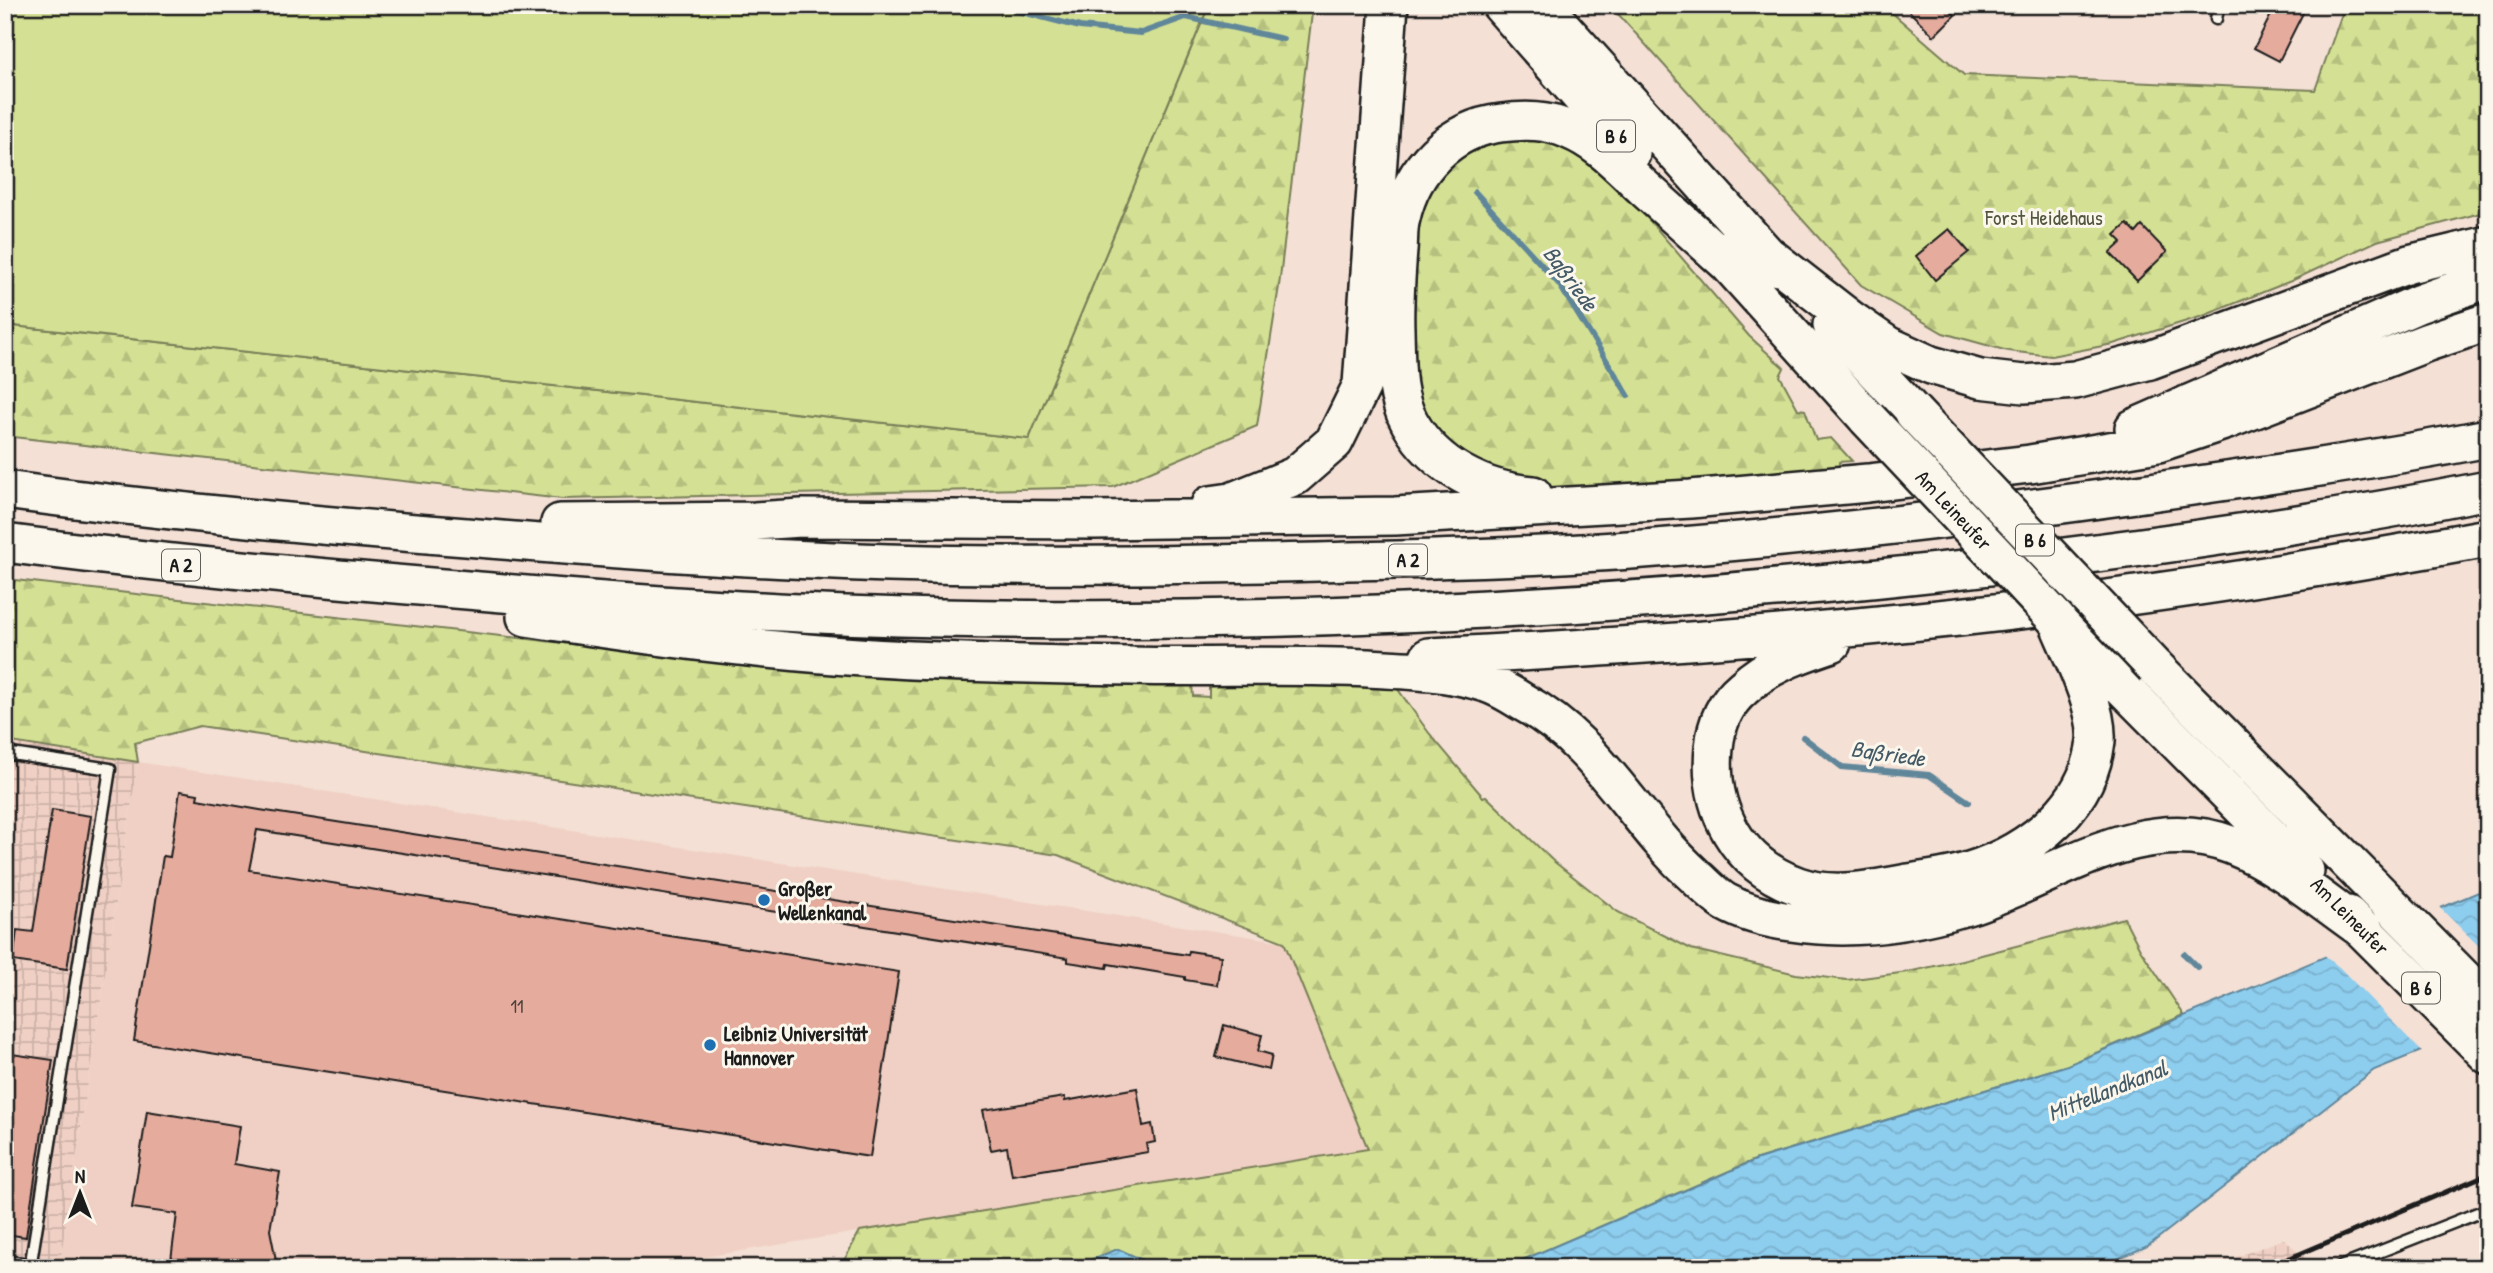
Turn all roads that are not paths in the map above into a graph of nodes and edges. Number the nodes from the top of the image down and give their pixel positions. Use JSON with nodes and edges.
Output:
{"nodes":[{"id":1,"x":1389,"y":5,"type":"edge"},
{"id":2,"x":1501,"y":5,"type":"edge"},
{"id":3,"x":1542,"y":5,"type":"edge"},
{"id":4,"x":2219,"y":5,"type":"edge"},
{"id":5,"x":2216,"y":19,"type":"dead end"},
{"id":6,"x":2488,"y":245,"type":"edge"},
{"id":7,"x":1746,"y":258,"type":"junction"},
{"id":8,"x":2488,"y":279,"type":"edge"},
{"id":9,"x":2488,"y":322,"type":"edge"},
{"id":10,"x":2488,"y":438,"type":"edge"},
{"id":11,"x":2030,"y":464,"type":"junction"},
{"id":12,"x":5,"y":490,"type":"edge"},
{"id":13,"x":2488,"y":490,"type":"edge"},
{"id":14,"x":1691,"y":499,"type":"junction"},
{"id":15,"x":1094,"y":520,"type":"junction"},
{"id":16,"x":321,"y":526,"type":"junction"},
{"id":17,"x":2488,"y":538,"type":"edge"},
{"id":18,"x":5,"y":543,"type":"edge"},
{"id":19,"x":2488,"y":559,"type":"edge"},
{"id":20,"x":2351,"y":563,"type":"junction"},
{"id":21,"x":358,"y":581,"type":"junction"},
{"id":22,"x":1956,"y":617,"type":"junction"},
{"id":23,"x":1271,"y":665,"type":"junction"},
{"id":24,"x":2095,"y":675,"type":"junction"},
{"id":25,"x":5,"y":753,"type":"edge"},
{"id":26,"x":2392,"y":904,"type":"junction"},
{"id":27,"x":2356,"y":924,"type":"junction"},
{"id":28,"x":2488,"y":980,"type":"edge"},
{"id":29,"x":2488,"y":1003,"type":"edge"},
{"id":30,"x":2483,"y":1049,"type":"edge"},
{"id":31,"x":2488,"y":1209,"type":"edge"},
{"id":32,"x":5,"y":1261,"type":"edge"},
{"id":33,"x":30,"y":1266,"type":"edge"},
{"id":34,"x":2338,"y":1268,"type":"edge"}],
"edges":[{"from":1,"to":15,"type":"highway"},
{"from":2,"to":7,"type":"highway","name":"Am Leineufer","number":"B 6"},
{"from":3,"to":7,"type":"highway","name":"Am Leineufer","number":"B 6"},
{"from":4,"to":5,"type":"lane"},
{"from":6,"to":7,"type":"highway"},
{"from":7,"to":14,"type":"highway"},
{"from":7,"to":24,"type":"highway","name":"Am Leineufer","number":"B 6","bridge":true},
{"from":7,"to":26,"type":"highway","name":"Am Leineufer","number":"B 6","bridge":true},
{"from":8,"to":11,"type":"highway"},
{"from":9,"to":11,"type":"highway"},
{"from":10,"to":16,"type":"highway","number":"A 2"},
{"from":11,"to":14,"type":"highway"},
{"from":12,"to":16,"type":"highway","number":"A 2"},
{"from":13,"to":21,"type":"highway","number":"A 2"},
{"from":14,"to":15,"type":"highway"},
{"from":15,"to":16,"type":"highway"},
{"from":17,"to":20,"type":"highway"},
{"from":18,"to":21,"type":"highway","number":"A 2"},
{"from":19,"to":20,"type":"highway"},
{"from":20,"to":22,"type":"highway"},
{"from":21,"to":23,"type":"highway"},
{"from":22,"to":23,"type":"highway"},
{"from":22,"to":24,"type":"highway"},
{"from":23,"to":27,"type":"highway"},
{"from":24,"to":27,"type":"highway","name":"Am Leineufer","number":"B 6"},
{"from":25,"to":33,"type":"lane"},
{"from":26,"to":28,"type":"highway"},
{"from":26,"to":29,"type":"highway","name":"Am Leineufer","number":"B 6"},
{"from":27,"to":30,"type":"highway","name":"Am Leineufer","number":"B 6"},
{"from":31,"to":34,"type":"lane"},
{"from":32,"to":33,"type":"lane"}]}
